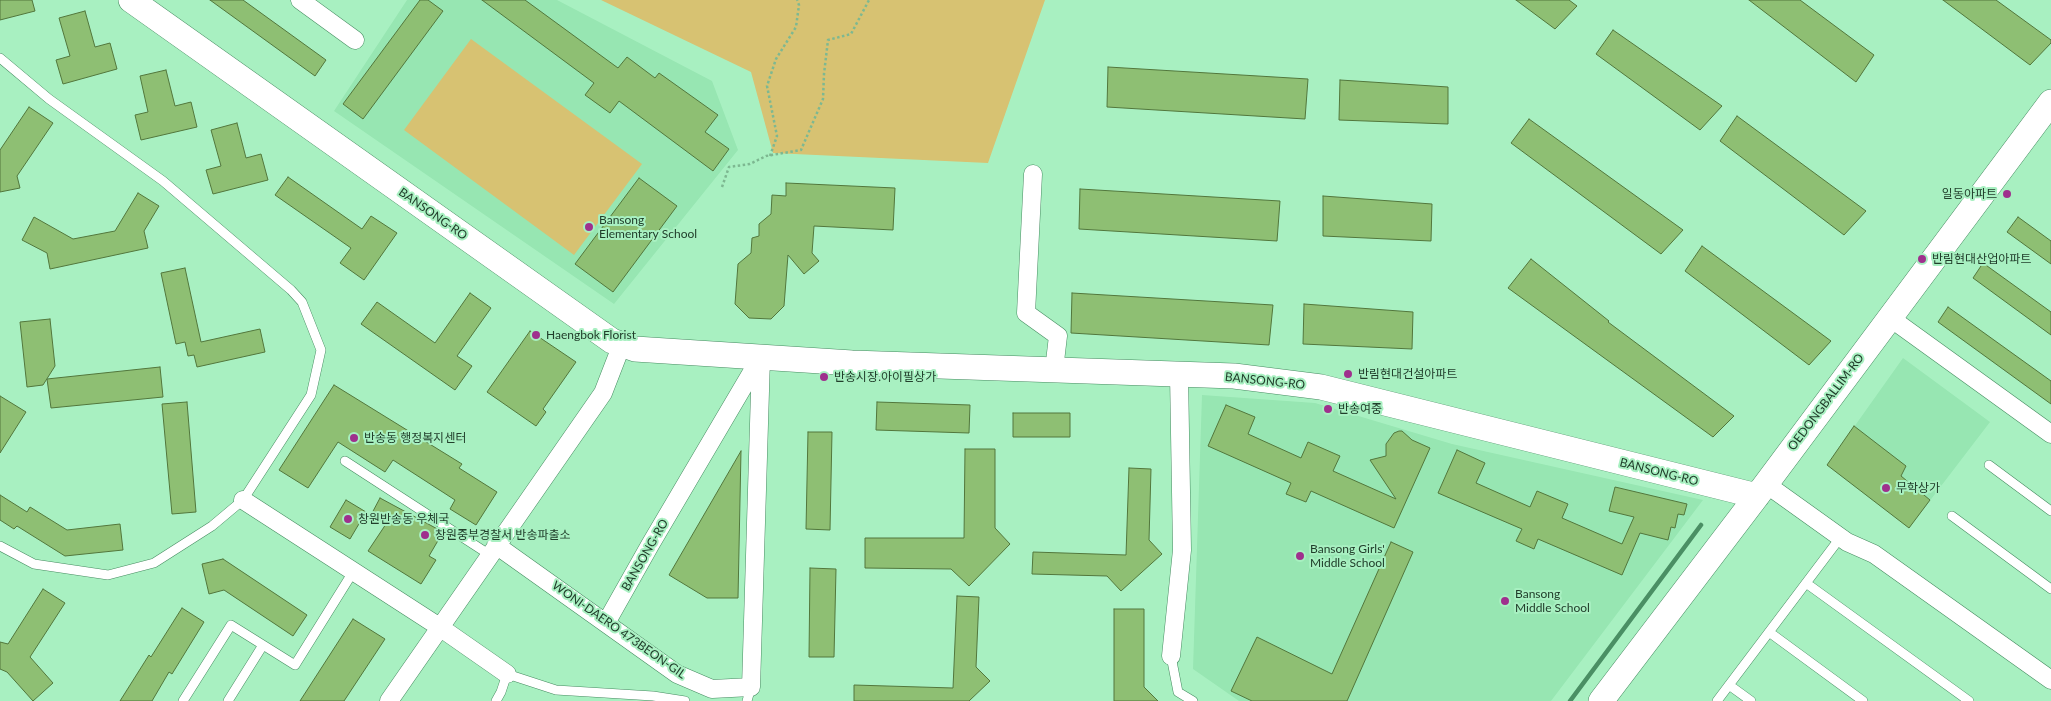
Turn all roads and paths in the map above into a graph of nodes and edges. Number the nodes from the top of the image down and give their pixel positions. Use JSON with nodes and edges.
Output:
{"nodes":[{"id":1,"x":131,"y":0,"type":"edge"},
{"id":2,"x":300,"y":0,"type":"edge"},
{"id":3,"x":797,"y":0,"type":"edge"},
{"id":4,"x":869,"y":0,"type":"edge"},
{"id":5,"x":355,"y":40,"type":"dead end"},
{"id":6,"x":0,"y":58,"type":"edge"},
{"id":7,"x":2051,"y":102,"type":"edge"},
{"id":8,"x":770,"y":156,"type":"junction"},
{"id":9,"x":1033,"y":174,"type":"dead end"},
{"id":10,"x":722,"y":187,"type":"dead end"},
{"id":11,"x":1889,"y":317,"type":"junction"},
{"id":12,"x":622,"y":344,"type":"junction"},
{"id":13,"x":761,"y":358,"type":"junction"},
{"id":14,"x":1054,"y":370,"type":"junction"},
{"id":15,"x":1179,"y":374,"type":"junction"},
{"id":16,"x":2051,"y":434,"type":"edge"},
{"id":17,"x":346,"y":462,"type":"dead end"},
{"id":18,"x":1989,"y":465,"type":"dead end"},
{"id":19,"x":1761,"y":490,"type":"junction"},
{"id":20,"x":243,"y":500,"type":"junction"},
{"id":21,"x":2051,"y":511,"type":"edge"},
{"id":22,"x":1952,"y":516,"type":"dead end"},
{"id":23,"x":1840,"y":538,"type":"junction"},
{"id":24,"x":0,"y":546,"type":"edge"},
{"id":25,"x":493,"y":550,"type":"junction"},
{"id":26,"x":354,"y":572,"type":"junction"},
{"id":27,"x":1806,"y":583,"type":"junction"},
{"id":28,"x":2051,"y":589,"type":"edge"},
{"id":29,"x":606,"y":623,"type":"junction"},
{"id":30,"x":441,"y":628,"type":"junction"},
{"id":31,"x":1769,"y":632,"type":"junction"},
{"id":32,"x":263,"y":645,"type":"junction"},
{"id":33,"x":1171,"y":656,"type":"joint"},
{"id":34,"x":507,"y":674,"type":"junction"},
{"id":35,"x":2051,"y":680,"type":"edge"},
{"id":36,"x":1729,"y":685,"type":"junction"},
{"id":37,"x":749,"y":694,"type":"edge"},
{"id":38,"x":183,"y":701,"type":"edge"},
{"id":39,"x":228,"y":701,"type":"edge"},
{"id":40,"x":389,"y":701,"type":"edge"},
{"id":41,"x":496,"y":701,"type":"edge"},
{"id":42,"x":684,"y":701,"type":"edge"},
{"id":43,"x":1193,"y":701,"type":"edge"},
{"id":44,"x":1601,"y":701,"type":"edge"},
{"id":45,"x":1717,"y":701,"type":"edge"},
{"id":46,"x":1751,"y":701,"type":"edge"},
{"id":47,"x":1863,"y":701,"type":"edge"},
{"id":48,"x":1969,"y":701,"type":"edge"}],
"edges":[{"from":1,"to":12,"type":"street","name":"BANSONG-RO"},
{"from":2,"to":5,"type":"street"},
{"from":3,"to":8,"type":"path"},
{"from":4,"to":8,"type":"path"},
{"from":6,"to":20,"type":"lane"},
{"from":7,"to":11,"type":"street","name":"OEDONGBALLIM-RO"},
{"from":8,"to":10,"type":"path"},
{"from":9,"to":14,"type":"street"},
{"from":11,"to":16,"type":"street"},
{"from":11,"to":19,"type":"street","name":"OEDONGBALLIM-RO"},
{"from":12,"to":13,"type":"street","name":"BANSONG-RO"},
{"from":12,"to":25,"type":"street"},
{"from":13,"to":14,"type":"street","name":"BANSONG-RO"},
{"from":13,"to":29,"type":"street","name":"BANSONG-RO"},
{"from":13,"to":37,"type":"street"},
{"from":14,"to":15,"type":"street","name":"BANSONG-RO"},
{"from":15,"to":19,"type":"street","name":"BANSONG-RO"},
{"from":15,"to":33,"type":"street"},
{"from":17,"to":25,"type":"lane"},
{"from":18,"to":21,"type":"lane"},
{"from":19,"to":23,"type":"street"},
{"from":19,"to":44,"type":"street","name":"OEDONGBALLIM-RO"},
{"from":20,"to":24,"type":"lane"},
{"from":20,"to":26,"type":"street"},
{"from":22,"to":28,"type":"lane"},
{"from":23,"to":27,"type":"lane"},
{"from":23,"to":35,"type":"street"},
{"from":25,"to":29,"type":"street","name":"WONI-DAERO 473BEON-GIL"},
{"from":25,"to":30,"type":"street"},
{"from":26,"to":30,"type":"street"},
{"from":26,"to":32,"type":"lane"},
{"from":27,"to":31,"type":"lane"},
{"from":27,"to":48,"type":"lane"},
{"from":29,"to":37,"type":"street","name":"WONI-DAERO 473BEON-GIL"},
{"from":30,"to":34,"type":"street"},
{"from":30,"to":40,"type":"street"},
{"from":31,"to":36,"type":"lane"},
{"from":31,"to":47,"type":"lane"},
{"from":32,"to":38,"type":"lane"},
{"from":32,"to":39,"type":"lane"},
{"from":33,"to":43,"type":"lane"},
{"from":34,"to":41,"type":"lane"},
{"from":34,"to":42,"type":"lane"},
{"from":36,"to":45,"type":"lane"},
{"from":36,"to":46,"type":"lane"}]}
